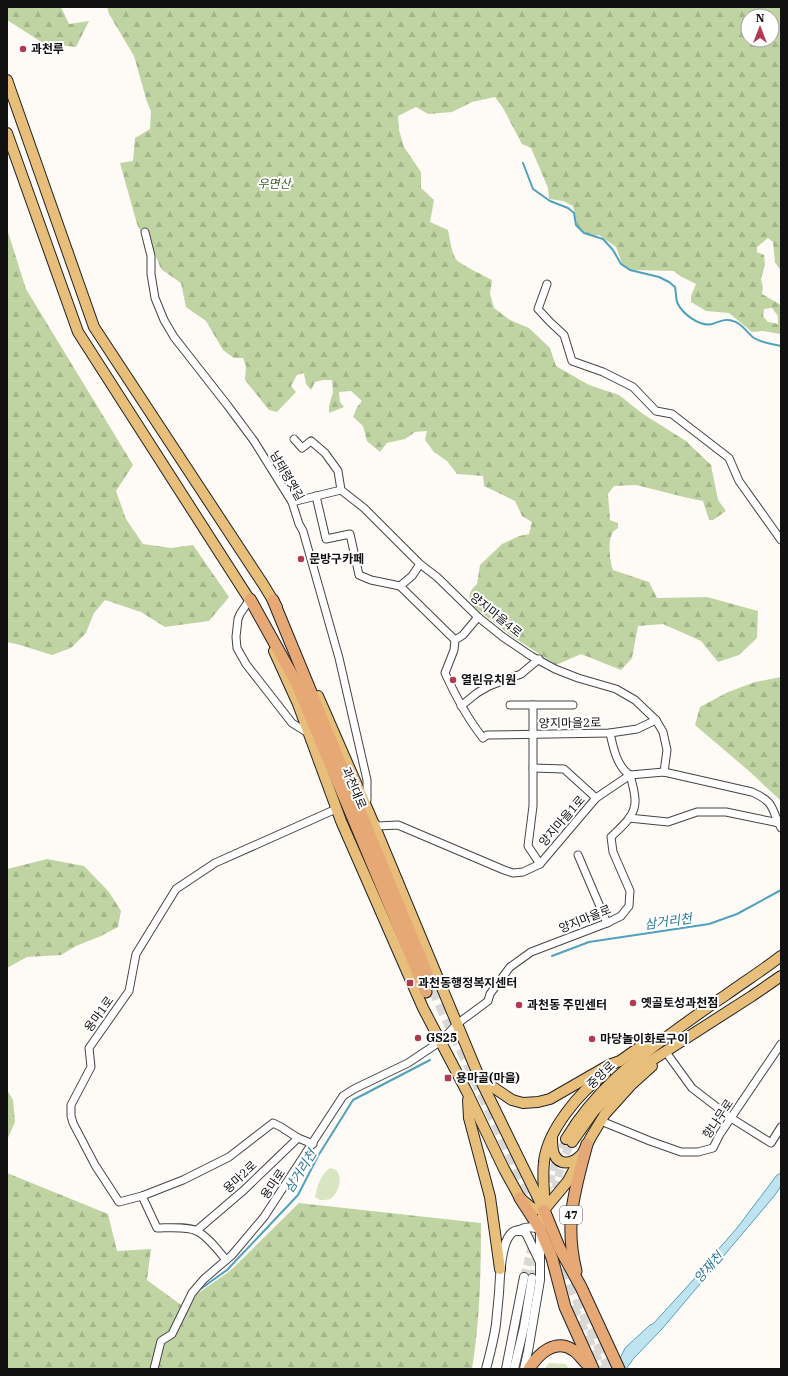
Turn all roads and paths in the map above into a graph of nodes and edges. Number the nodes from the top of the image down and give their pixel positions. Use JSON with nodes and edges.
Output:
{"nodes":[{"id":1,"x":7,"y":80,"type":"edge"},
{"id":2,"x":7,"y":133,"type":"edge"},
{"id":3,"x":145,"y":232,"type":"dead end"},
{"id":4,"x":547,"y":284,"type":"dead end"},
{"id":5,"x":294,"y":439,"type":"dead end"},
{"id":6,"x":341,"y":490,"type":"junction"},
{"id":7,"x":316,"y":496,"type":"junction"},
{"id":8,"x":292,"y":502,"type":"junction"},
{"id":9,"x":781,"y":540,"type":"edge"},
{"id":10,"x":420,"y":564,"type":"junction"},
{"id":11,"x":400,"y":586,"type":"junction"},
{"id":12,"x":250,"y":599,"type":"junction"},
{"id":13,"x":273,"y":600,"type":"junction"},
{"id":14,"x":478,"y":617,"type":"junction"},
{"id":15,"x":455,"y":640,"type":"junction"},
{"id":16,"x":539,"y":659,"type":"junction"},
{"id":17,"x":510,"y":704,"type":"dead end"},
{"id":18,"x":533,"y":705,"type":"junction"},
{"id":19,"x":573,"y":705,"type":"dead end"},
{"id":20,"x":461,"y":706,"type":"junction"},
{"id":21,"x":656,"y":720,"type":"junction"},
{"id":22,"x":308,"y":733,"type":"junction"},
{"id":23,"x":610,"y":733,"type":"junction"},
{"id":24,"x":532,"y":734,"type":"junction"},
{"id":25,"x":533,"y":768,"type":"junction"},
{"id":26,"x":664,"y":772,"type":"junction"},
{"id":27,"x":630,"y":775,"type":"junction"},
{"id":28,"x":596,"y":798,"type":"junction"},
{"id":29,"x":365,"y":804,"type":"junction"},
{"id":30,"x":336,"y":809,"type":"junction"},
{"id":31,"x":629,"y":818,"type":"junction"},
{"id":32,"x":372,"y":820,"type":"junction"},
{"id":33,"x":780,"y":825,"type":"edge"},
{"id":34,"x":578,"y":855,"type":"dead end"},
{"id":35,"x":540,"y":864,"type":"junction"},
{"id":36,"x":607,"y":923,"type":"junction"},
{"id":37,"x":781,"y":956,"type":"edge"},
{"id":38,"x":781,"y":976,"type":"edge"},
{"id":39,"x":457,"y":1024,"type":"junction"},
{"id":40,"x":677,"y":1029,"type":"junction"},
{"id":41,"x":442,"y":1041,"type":"junction"},
{"id":42,"x":679,"y":1044,"type":"junction"},
{"id":43,"x":781,"y":1044,"type":"edge"},
{"id":44,"x":668,"y":1056,"type":"junction"},
{"id":45,"x":620,"y":1061,"type":"junction"},
{"id":46,"x":480,"y":1079,"type":"junction"},
{"id":47,"x":467,"y":1092,"type":"junction"},
{"id":48,"x":731,"y":1118,"type":"junction"},
{"id":49,"x":601,"y":1121,"type":"junction"},
{"id":50,"x":781,"y":1127,"type":"edge"},
{"id":51,"x":552,"y":1136,"type":"junction"},
{"id":52,"x":298,"y":1138,"type":"junction"},
{"id":53,"x":313,"y":1144,"type":"junction"},
{"id":54,"x":585,"y":1148,"type":"junction"},
{"id":55,"x":142,"y":1196,"type":"junction"},
{"id":56,"x":520,"y":1198,"type":"junction"},
{"id":57,"x":544,"y":1210,"type":"junction"},
{"id":58,"x":540,"y":1229,"type":"junction"},
{"id":59,"x":196,"y":1231,"type":"junction"},
{"id":60,"x":518,"y":1231,"type":"junction"},
{"id":61,"x":226,"y":1260,"type":"junction"},
{"id":62,"x":540,"y":1262,"type":"junction"},
{"id":63,"x":500,"y":1269,"type":"junction"},
{"id":64,"x":581,"y":1287,"type":"junction"},
{"id":65,"x":154,"y":1369,"type":"edge"},
{"id":66,"x":486,"y":1369,"type":"edge"},
{"id":67,"x":506,"y":1369,"type":"edge"},
{"id":68,"x":514,"y":1369,"type":"edge"},
{"id":69,"x":524,"y":1369,"type":"edge"},
{"id":70,"x":529,"y":1369,"type":"edge"},
{"id":71,"x":592,"y":1369,"type":"edge"},
{"id":72,"x":619,"y":1369,"type":"edge"}],
"edges":[{"from":1,"to":13,"type":"main road"},
{"from":2,"to":12,"type":"main road"},
{"from":3,"to":8,"type":"street","name":"남태령옛길"},
{"from":4,"to":9,"type":"street"},
{"from":5,"to":6,"type":"street"},
{"from":6,"to":7,"type":"street"},
{"from":6,"to":10,"type":"street","name":"양지마을4로"},
{"from":7,"to":8,"type":"street"},
{"from":7,"to":11,"type":"street"},
{"from":8,"to":29,"type":"street","name":"남태령옛길"},
{"from":10,"to":11,"type":"street"},
{"from":10,"to":14,"type":"street","name":"양지마을4로"},
{"from":11,"to":15,"type":"street"},
{"from":12,"to":13,"type":"highway","name":"과천대로"},
{"from":12,"to":22,"type":"main road"},
{"from":12,"to":22,"type":"street"},
{"from":13,"to":29,"type":"main road"},
{"from":14,"to":15,"type":"street"},
{"from":14,"to":16,"type":"street","name":"양지마을4로"},
{"from":15,"to":20,"type":"street"},
{"from":16,"to":20,"type":"street"},
{"from":16,"to":21,"type":"street","name":"양지마을4로"},
{"from":17,"to":18,"type":"street"},
{"from":18,"to":19,"type":"street"},
{"from":18,"to":24,"type":"street"},
{"from":20,"to":24,"type":"street","name":"양지마을2로"},
{"from":21,"to":23,"type":"street","name":"양지마을2로"},
{"from":21,"to":26,"type":"street","name":"양지마을4로"},
{"from":22,"to":30,"type":"main road"},
{"from":23,"to":24,"type":"street","name":"양지마을2로"},
{"from":23,"to":27,"type":"street"},
{"from":24,"to":25,"type":"street"},
{"from":25,"to":28,"type":"street"},
{"from":25,"to":35,"type":"street"},
{"from":26,"to":27,"type":"street","name":"양지마을1로"},
{"from":26,"to":33,"type":"street","name":"양지마을1로"},
{"from":27,"to":28,"type":"street","name":"양지마을1로"},
{"from":27,"to":31,"type":"street","name":"양지마을로"},
{"from":28,"to":35,"type":"street","name":"양지마을1로"},
{"from":29,"to":32,"type":"main road"},
{"from":30,"to":41,"type":"main road"},
{"from":30,"to":55,"type":"street","name":"용마1로"},
{"from":31,"to":33,"type":"street"},
{"from":31,"to":36,"type":"street","name":"양지마을로"},
{"from":32,"to":35,"type":"street","name":"양지마을1로"},
{"from":32,"to":39,"type":"main road"},
{"from":34,"to":36,"type":"street"},
{"from":36,"to":39,"type":"street","name":"양지마을로"},
{"from":37,"to":40,"type":"main road","name":"중앙로"},
{"from":38,"to":42,"type":"main road","name":"중앙로"},
{"from":39,"to":41,"type":"street","name":"용마로"},
{"from":39,"to":46,"type":"main road"},
{"from":40,"to":42,"type":"main road","name":"중앙로"},
{"from":40,"to":45,"type":"main road"},
{"from":41,"to":47,"type":"main road"},
{"from":41,"to":53,"type":"street","name":"용마로"},
{"from":42,"to":44,"type":"main road","number":"47"},
{"from":43,"to":48,"type":"street","name":"향나무로"},
{"from":44,"to":48,"type":"street"},
{"from":44,"to":49,"type":"main road","number":"47"},
{"from":45,"to":46,"type":"main road"},
{"from":45,"to":51,"type":"main road"},
{"from":46,"to":57,"type":"main road"},
{"from":47,"to":56,"type":"main road"},
{"from":47,"to":63,"type":"main road"},
{"from":48,"to":49,"type":"street","name":"향나무로"},
{"from":48,"to":50,"type":"street"},
{"from":49,"to":54,"type":"main road","number":"47"},
{"from":51,"to":54,"type":"main road"},
{"from":51,"to":57,"type":"main road"},
{"from":52,"to":53,"type":"street","name":"용마1로"},
{"from":52,"to":55,"type":"street","name":"용마1로"},
{"from":52,"to":59,"type":"street","name":"용마2로"},
{"from":53,"to":61,"type":"street","name":"용마로"},
{"from":54,"to":57,"type":"main road"},
{"from":54,"to":64,"type":"highway","number":"47"},
{"from":55,"to":59,"type":"street"},
{"from":56,"to":57,"type":"main road"},
{"from":56,"to":58,"type":"highway"},
{"from":57,"to":58,"type":"main road"},
{"from":57,"to":64,"type":"highway"},
{"from":58,"to":60,"type":"street"},
{"from":58,"to":62,"type":"street"},
{"from":58,"to":71,"type":"highway"},
{"from":59,"to":61,"type":"street"},
{"from":60,"to":62,"type":"street"},
{"from":60,"to":63,"type":"street"},
{"from":61,"to":65,"type":"street","name":"용마로"},
{"from":62,"to":69,"type":"street"},
{"from":63,"to":66,"type":"street"},
{"from":64,"to":72,"type":"highway","number":"47"},
{"from":67,"to":68,"type":"street"},
{"from":70,"to":71,"type":"highway"}]}
